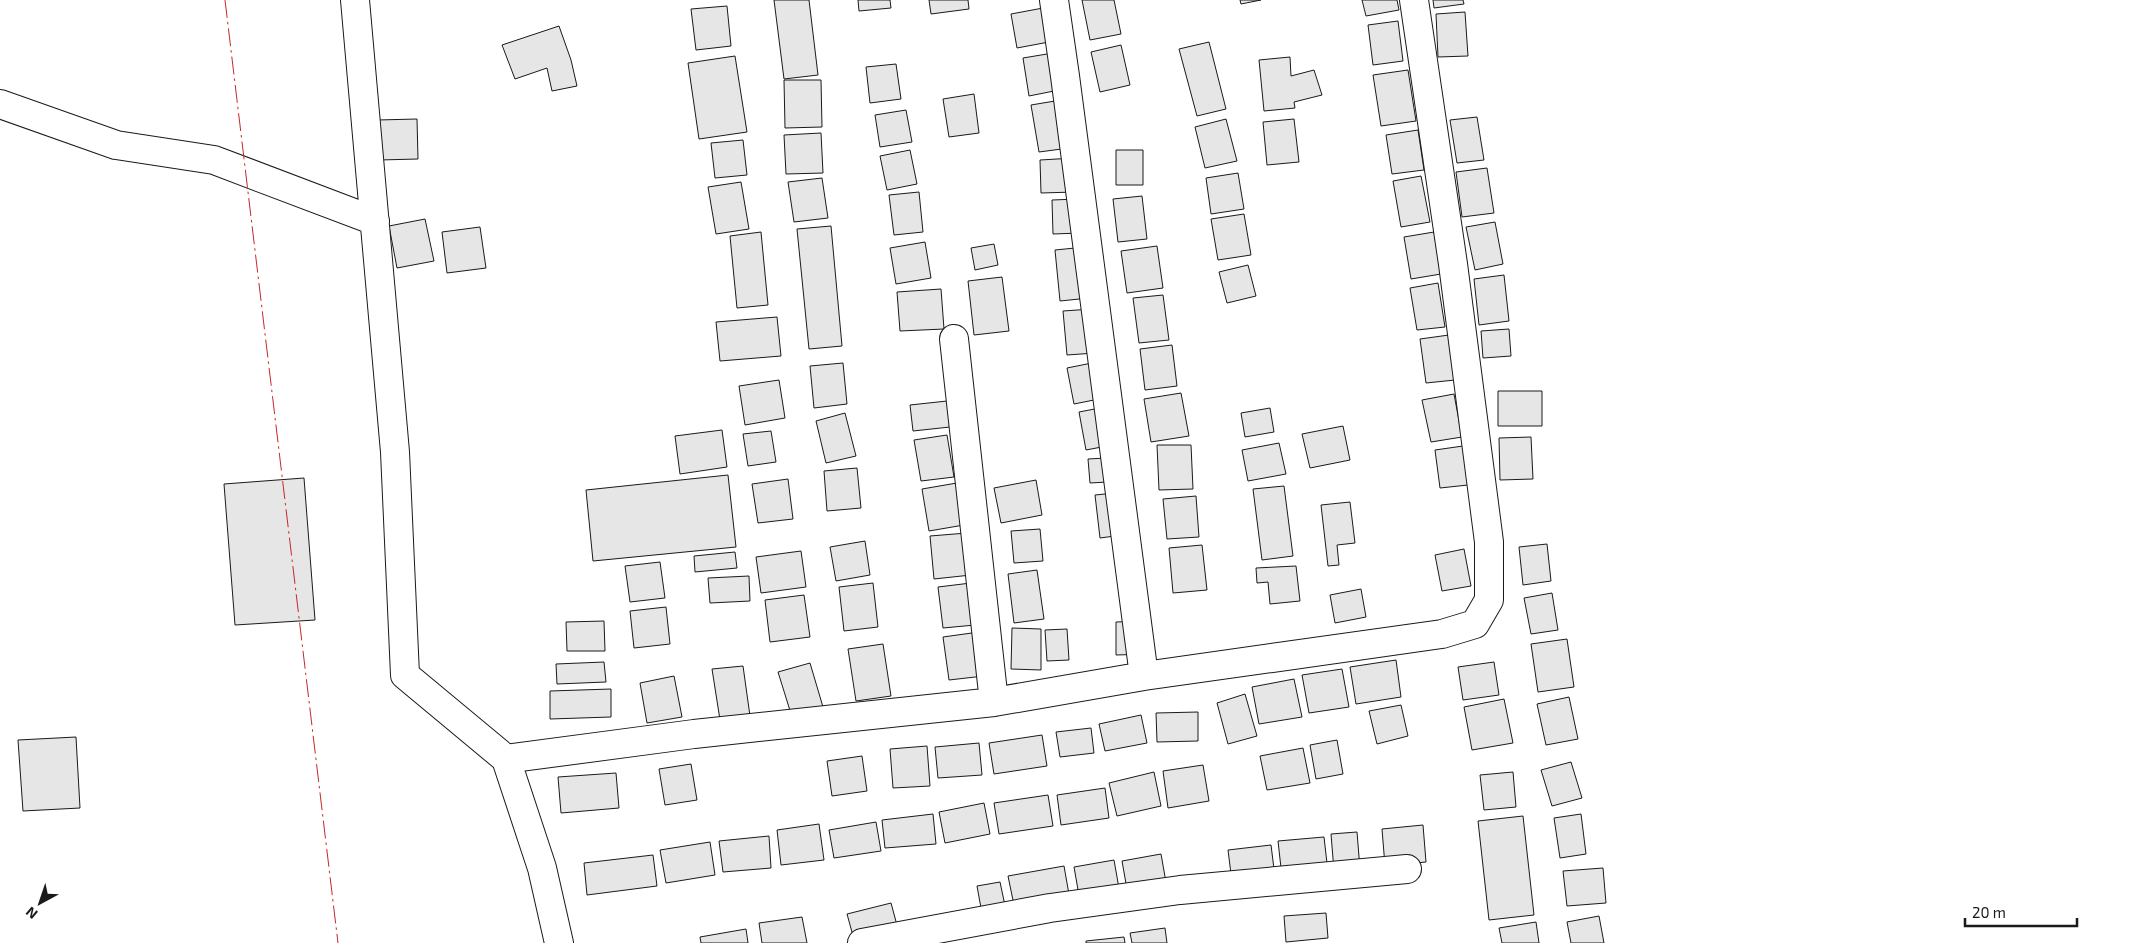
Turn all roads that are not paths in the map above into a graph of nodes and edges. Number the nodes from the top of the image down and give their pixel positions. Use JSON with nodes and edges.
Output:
{"nodes":[{"id":1,"x":355,"y":0,"type":"edge"},
{"id":2,"x":1054,"y":0,"type":"edge"},
{"id":3,"x":1414,"y":0,"type":"edge"},
{"id":4,"x":0,"y":104,"type":"edge"},
{"id":5,"x":375,"y":221,"type":"junction"},
{"id":6,"x":954,"y":339,"type":"dead end"},
{"id":7,"x":1144,"y":676,"type":"junction"},
{"id":8,"x":994,"y":702,"type":"junction"},
{"id":9,"x":506,"y":759,"type":"junction"},
{"id":10,"x":1407,"y":869,"type":"dead end"},
{"id":11,"x":559,"y":943,"type":"edge"},
{"id":12,"x":862,"y":943,"type":"edge"}],
"edges":[{"from":1,"to":5,"type":"street"},
{"from":2,"to":7,"type":"street"},
{"from":3,"to":7,"type":"street"},
{"from":4,"to":5,"type":"street"},
{"from":5,"to":9,"type":"street"},
{"from":6,"to":8,"type":"street"},
{"from":7,"to":8,"type":"street"},
{"from":8,"to":9,"type":"street"},
{"from":9,"to":11,"type":"street"},
{"from":10,"to":12,"type":"street"}]}
